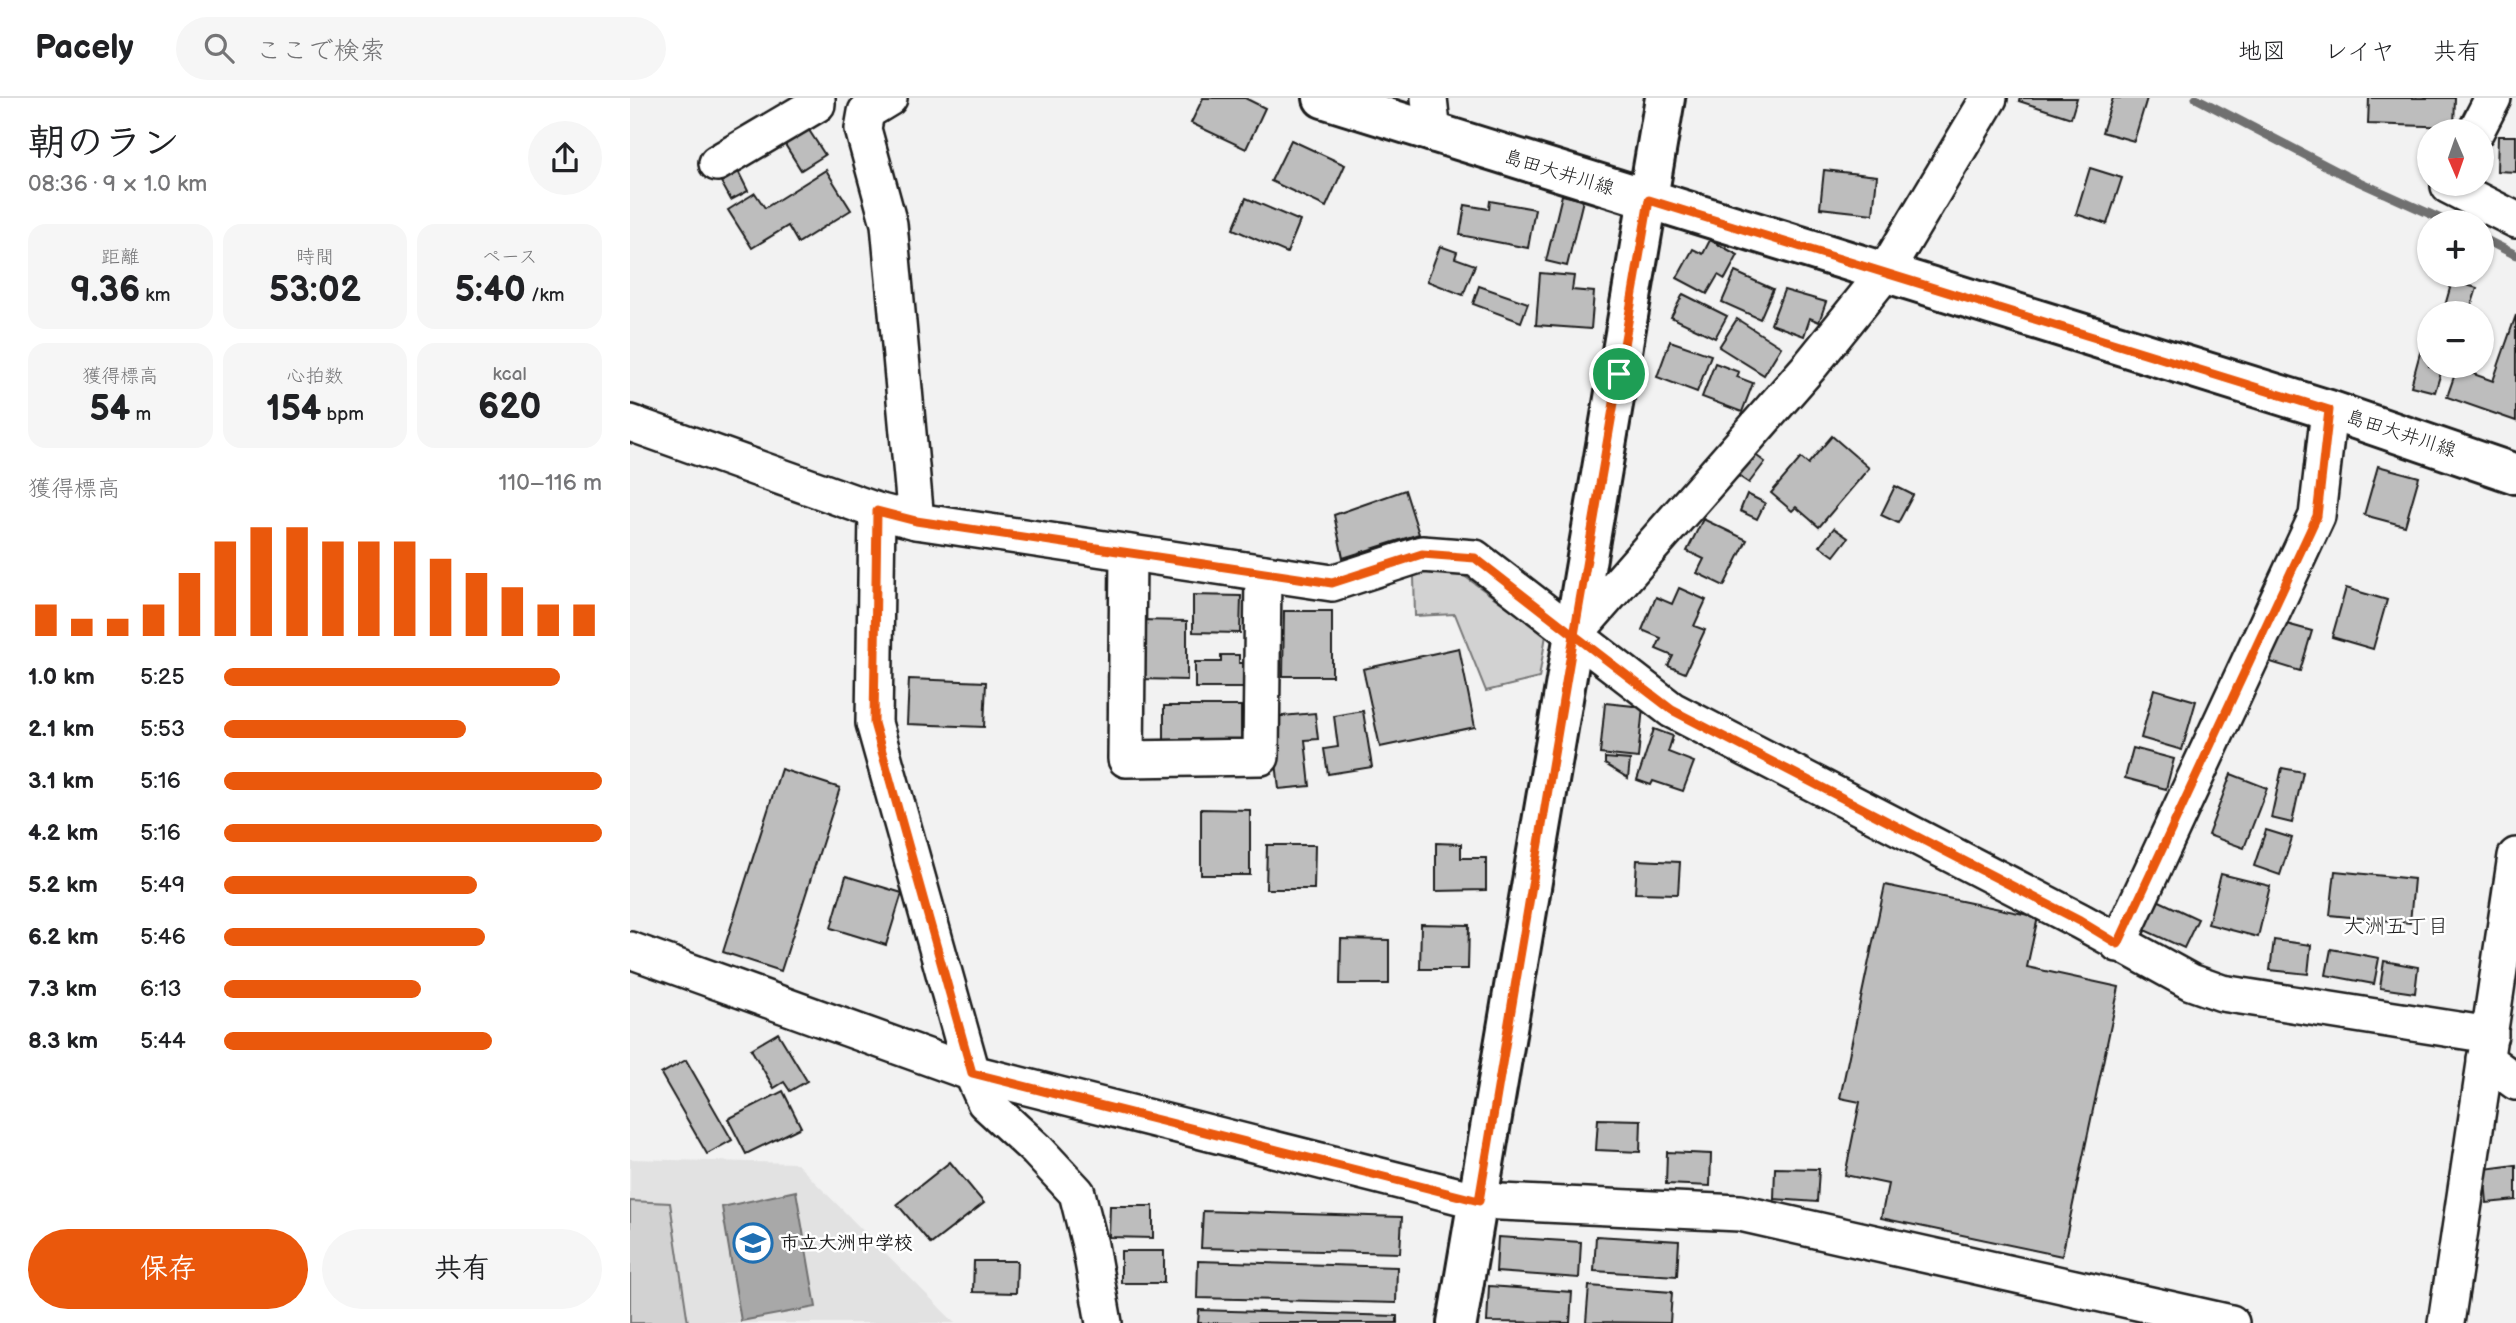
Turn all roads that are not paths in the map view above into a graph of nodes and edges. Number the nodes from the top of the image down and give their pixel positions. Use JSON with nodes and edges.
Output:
{"nodes":[{"id":1,"x":817,"y":98,"type":"edge"},
{"id":2,"x":889,"y":98,"type":"edge"},
{"id":3,"x":1323,"y":98,"type":"edge"},
{"id":4,"x":1665,"y":98,"type":"edge"},
{"id":5,"x":1989,"y":98,"type":"edge"},
{"id":6,"x":2493,"y":98,"type":"edge"},
{"id":7,"x":1431,"y":116,"type":"edge"},
{"id":8,"x":2482,"y":119,"type":"edge"},
{"id":9,"x":717,"y":163,"type":"dead end"},
{"id":10,"x":2469,"y":196,"type":"edge"},
{"id":11,"x":1649,"y":200,"type":"junction"},
{"id":12,"x":2516,"y":220,"type":"edge"},
{"id":13,"x":1884,"y":274,"type":"junction"},
{"id":14,"x":2329,"y":410,"type":"junction"},
{"id":15,"x":630,"y":423,"type":"edge"},
{"id":16,"x":2516,"y":474,"type":"edge"},
{"id":17,"x":877,"y":511,"type":"junction"},
{"id":18,"x":916,"y":521,"type":"junction"},
{"id":19,"x":1128,"y":553,"type":"junction"},
{"id":20,"x":1263,"y":573,"type":"junction"},
{"id":21,"x":1574,"y":635,"type":"junction"},
{"id":22,"x":2516,"y":856,"type":"edge"},
{"id":23,"x":2118,"y":944,"type":"junction"},
{"id":24,"x":630,"y":950,"type":"edge"},
{"id":25,"x":2487,"y":1047,"type":"junction"},
{"id":26,"x":972,"y":1073,"type":"junction"},
{"id":27,"x":2516,"y":1082,"type":"edge"},
{"id":28,"x":1479,"y":1201,"type":"junction"},
{"id":29,"x":1104,"y":1323,"type":"edge"},
{"id":30,"x":1457,"y":1323,"type":"edge"},
{"id":31,"x":2231,"y":1323,"type":"edge"},
{"id":32,"x":2446,"y":1323,"type":"edge"}],
"edges":[{"from":1,"to":9,"type":"street"},
{"from":2,"to":18,"type":"street"},
{"from":3,"to":7,"type":"main road","name":"島田大井川線"},
{"from":4,"to":11,"type":"main road"},
{"from":5,"to":13,"type":"street"},
{"from":6,"to":8,"type":"street"},
{"from":7,"to":11,"type":"main road","name":"島田大井川線"},
{"from":10,"to":12,"type":"street"},
{"from":11,"to":13,"type":"main road","name":"島田大井川線"},
{"from":11,"to":21,"type":"main road"},
{"from":13,"to":14,"type":"main road","name":"島田大井川線"},
{"from":13,"to":21,"type":"street"},
{"from":14,"to":16,"type":"main road","name":"島田大井川線"},
{"from":14,"to":23,"type":"street"},
{"from":15,"to":17,"type":"street"},
{"from":17,"to":18,"type":"street"},
{"from":17,"to":26,"type":"street"},
{"from":18,"to":19,"type":"street"},
{"from":19,"to":20,"type":"street"},
{"from":19,"to":20,"type":"street"},
{"from":20,"to":21,"type":"street"},
{"from":21,"to":23,"type":"street"},
{"from":21,"to":28,"type":"main road"},
{"from":22,"to":25,"type":"street"},
{"from":23,"to":25,"type":"street"},
{"from":24,"to":26,"type":"street"},
{"from":25,"to":27,"type":"street"},
{"from":25,"to":32,"type":"street"},
{"from":26,"to":28,"type":"street"},
{"from":26,"to":29,"type":"street"},
{"from":28,"to":30,"type":"main road"},
{"from":28,"to":31,"type":"street"}]}
